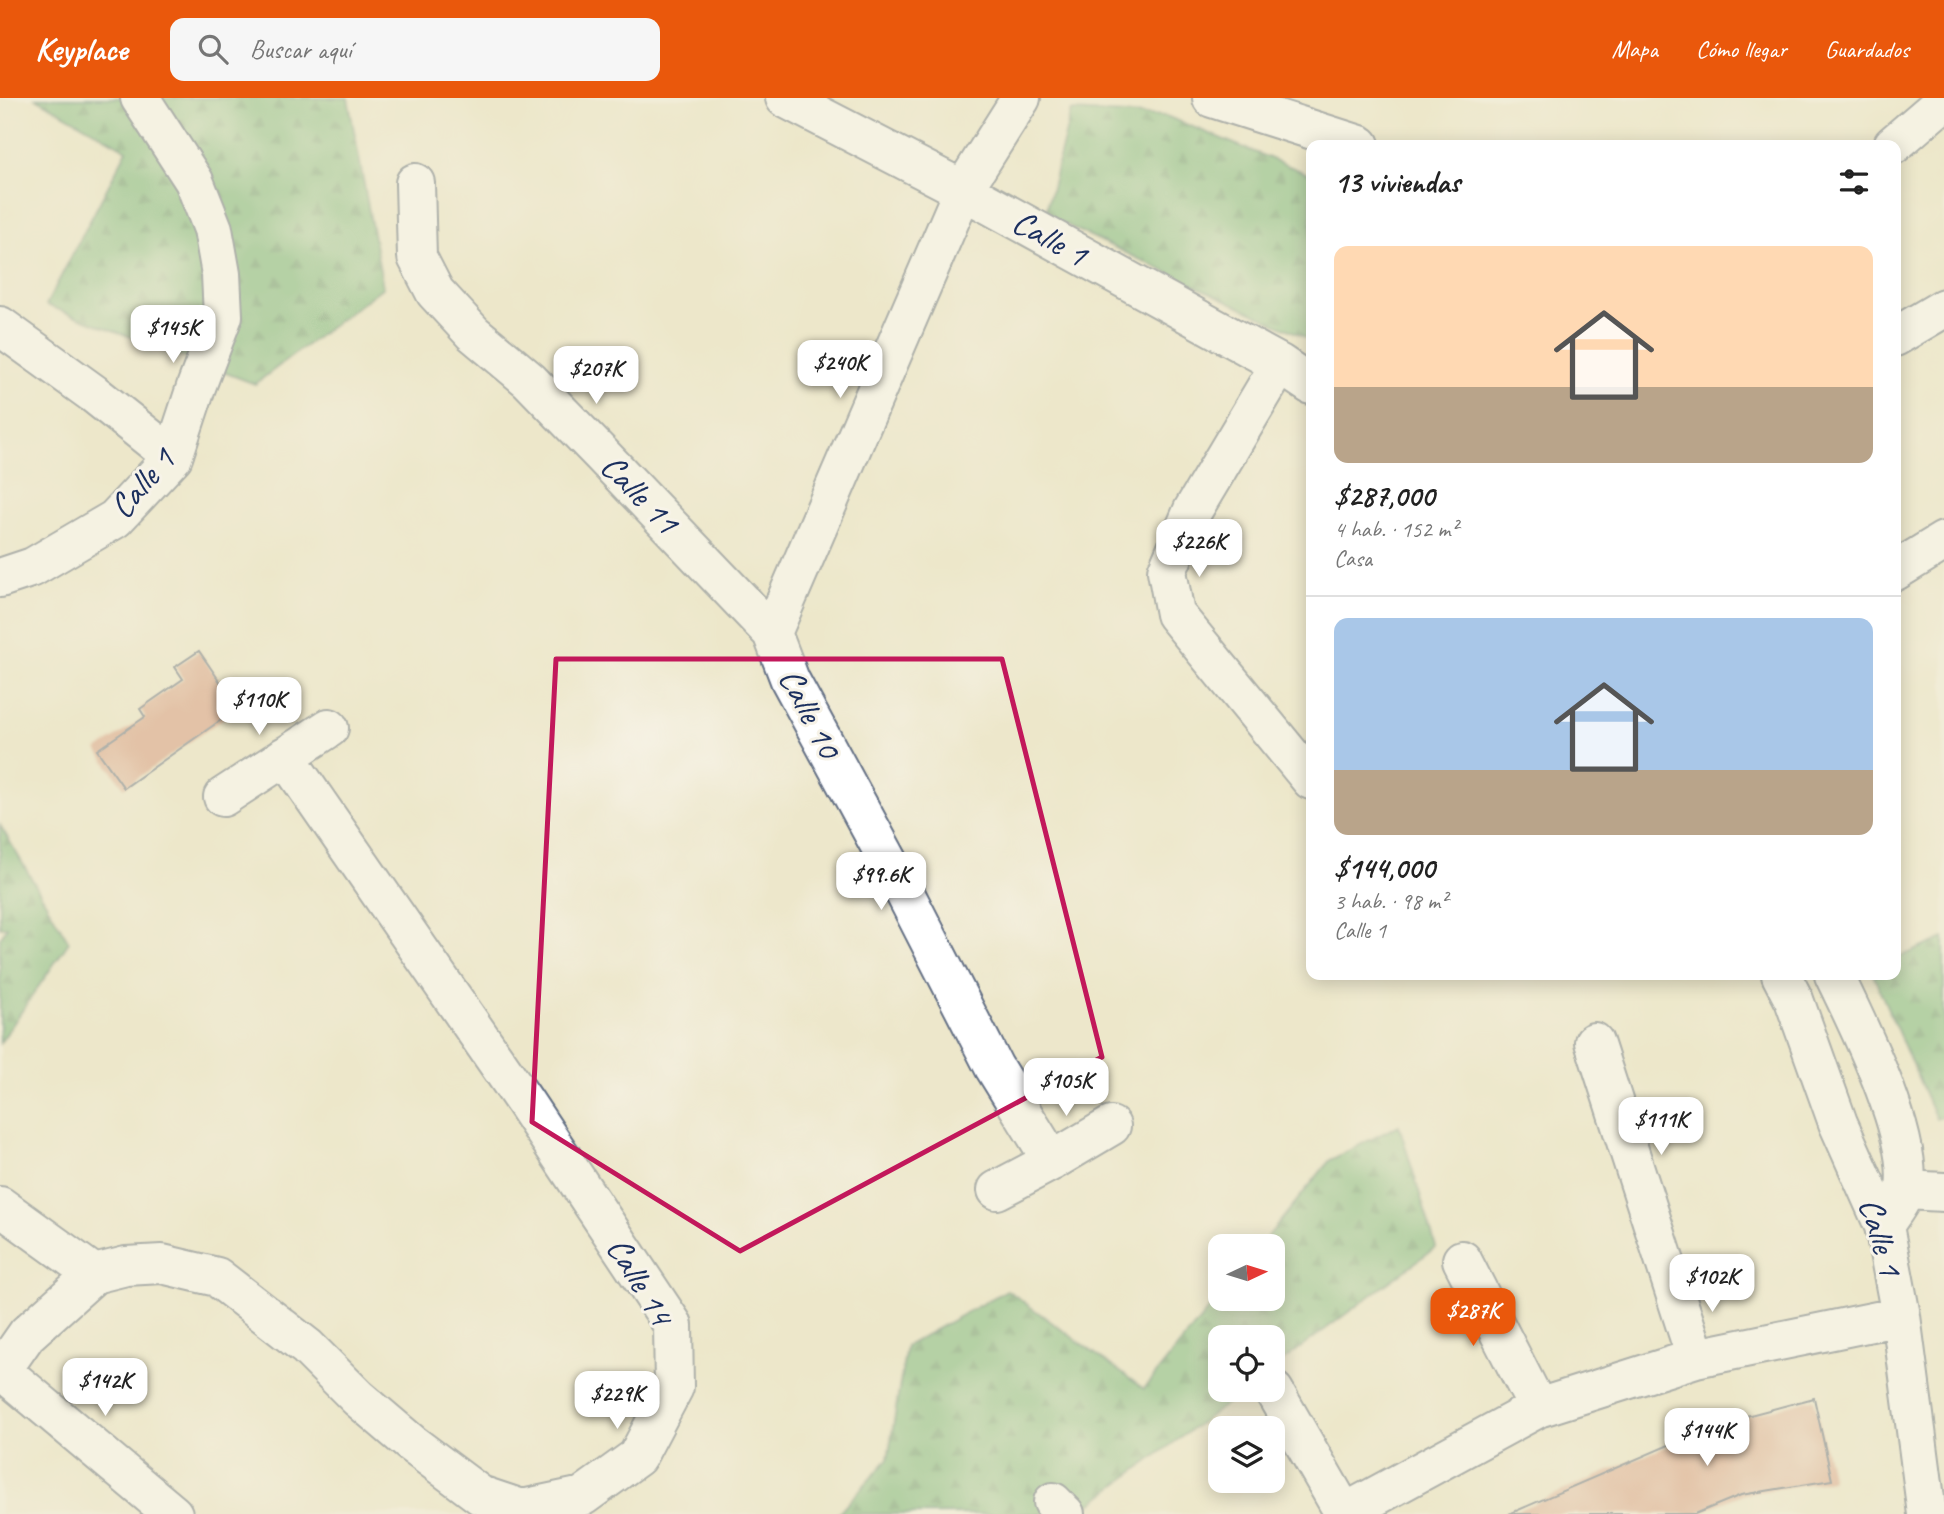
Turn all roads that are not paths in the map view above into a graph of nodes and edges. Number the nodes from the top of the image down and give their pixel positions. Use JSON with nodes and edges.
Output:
{"nodes":[{"id":1,"x":140,"y":98,"type":"edge"},
{"id":2,"x":785,"y":98,"type":"edge"},
{"id":3,"x":1021,"y":98,"type":"edge"},
{"id":4,"x":1212,"y":98,"type":"edge"},
{"id":5,"x":1944,"y":101,"type":"edge"},
{"id":6,"x":1344,"y":140,"type":"edge"},
{"id":7,"x":1899,"y":140,"type":"edge"},
{"id":8,"x":415,"y":183,"type":"dead end"},
{"id":9,"x":963,"y":190,"type":"junction"},
{"id":10,"x":1944,"y":307,"type":"edge"},
{"id":11,"x":0,"y":326,"type":"edge"},
{"id":12,"x":1901,"y":333,"type":"edge"},
{"id":13,"x":1280,"y":364,"type":"junction"},
{"id":14,"x":1306,"y":382,"type":"edge"},
{"id":15,"x":173,"y":457,"type":"junction"},
{"id":16,"x":1938,"y":553,"type":"edge"},
{"id":17,"x":1901,"y":568,"type":"edge"},
{"id":18,"x":0,"y":579,"type":"edge"},
{"id":19,"x":772,"y":633,"type":"junction"},
{"id":20,"x":328,"y":728,"type":"dead end"},
{"id":21,"x":285,"y":756,"type":"junction"},
{"id":22,"x":1306,"y":774,"type":"edge"},
{"id":23,"x":223,"y":797,"type":"dead end"},
{"id":24,"x":1784,"y":980,"type":"edge"},
{"id":25,"x":1836,"y":980,"type":"edge"},
{"id":26,"x":1594,"y":1042,"type":"dead end"},
{"id":27,"x":1111,"y":1126,"type":"dead end"},
{"id":28,"x":1052,"y":1161,"type":"junction"},
{"id":29,"x":997,"y":1190,"type":"dead end"},
{"id":30,"x":1905,"y":1190,"type":"junction"},
{"id":31,"x":1944,"y":1192,"type":"edge"},
{"id":32,"x":0,"y":1206,"type":"edge"},
{"id":33,"x":1884,"y":1226,"type":"junction"},
{"id":34,"x":1462,"y":1260,"type":"dead end"},
{"id":35,"x":94,"y":1274,"type":"junction"},
{"id":36,"x":1901,"y":1316,"type":"junction"},
{"id":37,"x":1696,"y":1358,"type":"junction"},
{"id":38,"x":1,"y":1369,"type":"edge"},
{"id":39,"x":1280,"y":1402,"type":"edge"},
{"id":40,"x":1538,"y":1408,"type":"junction"},
{"id":41,"x":173,"y":1514,"type":"edge"},
{"id":42,"x":1343,"y":1514,"type":"edge"},
{"id":43,"x":1927,"y":1514,"type":"edge"}],
"edges":[{"from":1,"to":15,"type":"street","name":"Calle 1"},
{"from":2,"to":9,"type":"street","name":"Calle 1"},
{"from":3,"to":9,"type":"street","name":"Calle 10"},
{"from":4,"to":6,"type":"street"},
{"from":5,"to":7,"type":"street"},
{"from":8,"to":19,"type":"street","name":"Calle 11"},
{"from":9,"to":13,"type":"street","name":"Calle 1"},
{"from":9,"to":19,"type":"street","name":"Calle 10"},
{"from":10,"to":12,"type":"street"},
{"from":11,"to":15,"type":"street"},
{"from":13,"to":14,"type":"street","name":"Calle 1"},
{"from":13,"to":22,"type":"street"},
{"from":15,"to":18,"type":"street","name":"Calle 1"},
{"from":16,"to":17,"type":"street"},
{"from":19,"to":28,"type":"street","name":"Calle 10"},
{"from":20,"to":21,"type":"street"},
{"from":21,"to":23,"type":"street"},
{"from":21,"to":35,"type":"street","name":"Calle 14"},
{"from":24,"to":33,"type":"street","name":"Calle 1"},
{"from":25,"to":30,"type":"street"},
{"from":26,"to":37,"type":"street"},
{"from":27,"to":28,"type":"street"},
{"from":28,"to":29,"type":"street"},
{"from":30,"to":31,"type":"street"},
{"from":30,"to":33,"type":"street"},
{"from":32,"to":35,"type":"street"},
{"from":33,"to":36,"type":"street","name":"Calle 1"},
{"from":34,"to":40,"type":"street"},
{"from":35,"to":38,"type":"street","name":"Calle 14"},
{"from":36,"to":37,"type":"street"},
{"from":36,"to":43,"type":"street","name":"Calle 1"},
{"from":37,"to":40,"type":"street"},
{"from":38,"to":41,"type":"street"},
{"from":39,"to":42,"type":"street"},
{"from":40,"to":42,"type":"street"}]}
